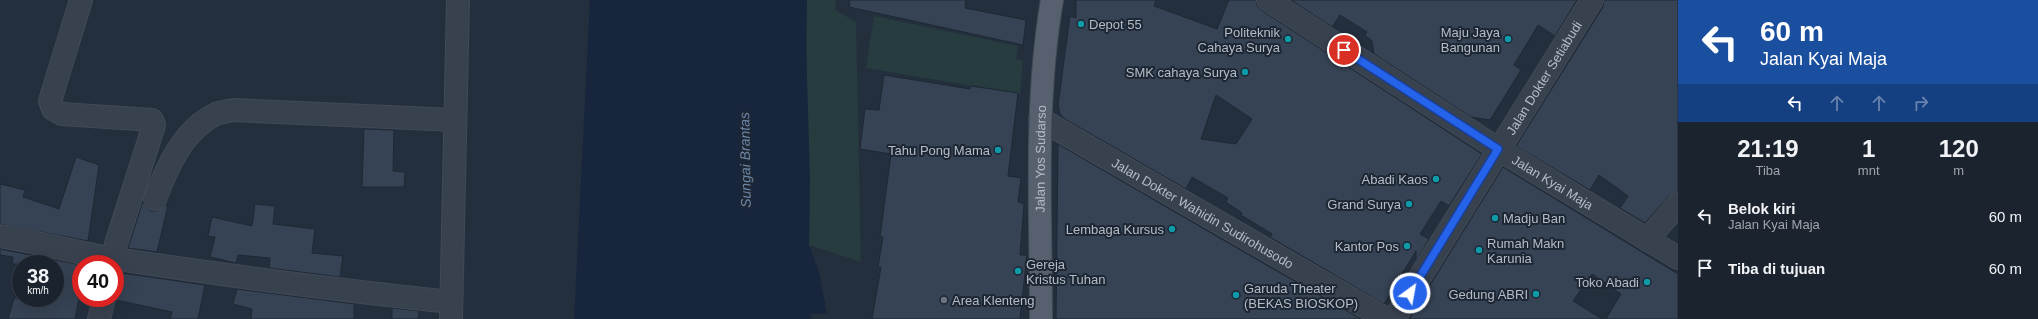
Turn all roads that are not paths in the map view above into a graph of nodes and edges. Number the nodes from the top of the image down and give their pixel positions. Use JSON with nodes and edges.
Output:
{"nodes":[{"id":1,"x":81,"y":0,"type":"edge"},
{"id":2,"x":458,"y":0,"type":"edge"},
{"id":3,"x":1052,"y":0,"type":"edge"},
{"id":4,"x":1268,"y":0,"type":"edge"},
{"id":5,"x":1592,"y":0,"type":"edge"},
{"id":6,"x":1040,"y":119,"type":"junction"},
{"id":7,"x":455,"y":120,"type":"junction"},
{"id":8,"x":1498,"y":149,"type":"junction"},
{"id":9,"x":155,"y":199,"type":"dead end"},
{"id":10,"x":1678,"y":204,"type":"edge"},
{"id":11,"x":0,"y":236,"type":"edge"},
{"id":12,"x":1648,"y":240,"type":"junction"},
{"id":13,"x":86,"y":255,"type":"edge"},
{"id":14,"x":114,"y":255,"type":"edge"},
{"id":15,"x":1678,"y":258,"type":"edge"},
{"id":16,"x":124,"y":262,"type":"edge"},
{"id":17,"x":102,"y":307,"type":"edge"},
{"id":18,"x":451,"y":311,"type":"edge"},
{"id":19,"x":99,"y":319,"type":"edge"},
{"id":20,"x":1041,"y":319,"type":"edge"},
{"id":21,"x":1386,"y":319,"type":"edge"},
{"id":22,"x":1394,"y":319,"type":"edge"}],
"edges":[{"from":1,"to":14,"type":"street"},
{"from":2,"to":7,"type":"street"},
{"from":3,"to":6,"type":"main road","name":"Jalan Yos Sudarso"},
{"from":4,"to":8,"type":"street","name":"Jalan Kyai Maja"},
{"from":5,"to":8,"type":"street","name":"Jalan Dokter Setiabudi"},
{"from":6,"to":20,"type":"main road","name":"Jalan Yos Sudarso"},
{"from":6,"to":21,"type":"street","name":"Jalan Dokter Wahidin Sudirohusodo"},
{"from":7,"to":9,"type":"street"},
{"from":7,"to":18,"type":"street"},
{"from":8,"to":12,"type":"street","name":"Jalan Kyai Maja"},
{"from":8,"to":22,"type":"street","name":"Jalan Dokter Setiabudi"},
{"from":10,"to":12,"type":"street"},
{"from":11,"to":13,"type":"street"},
{"from":12,"to":15,"type":"street","name":"Jalan Kyai Maja"},
{"from":16,"to":18,"type":"street"},
{"from":17,"to":19,"type":"street"}]}
